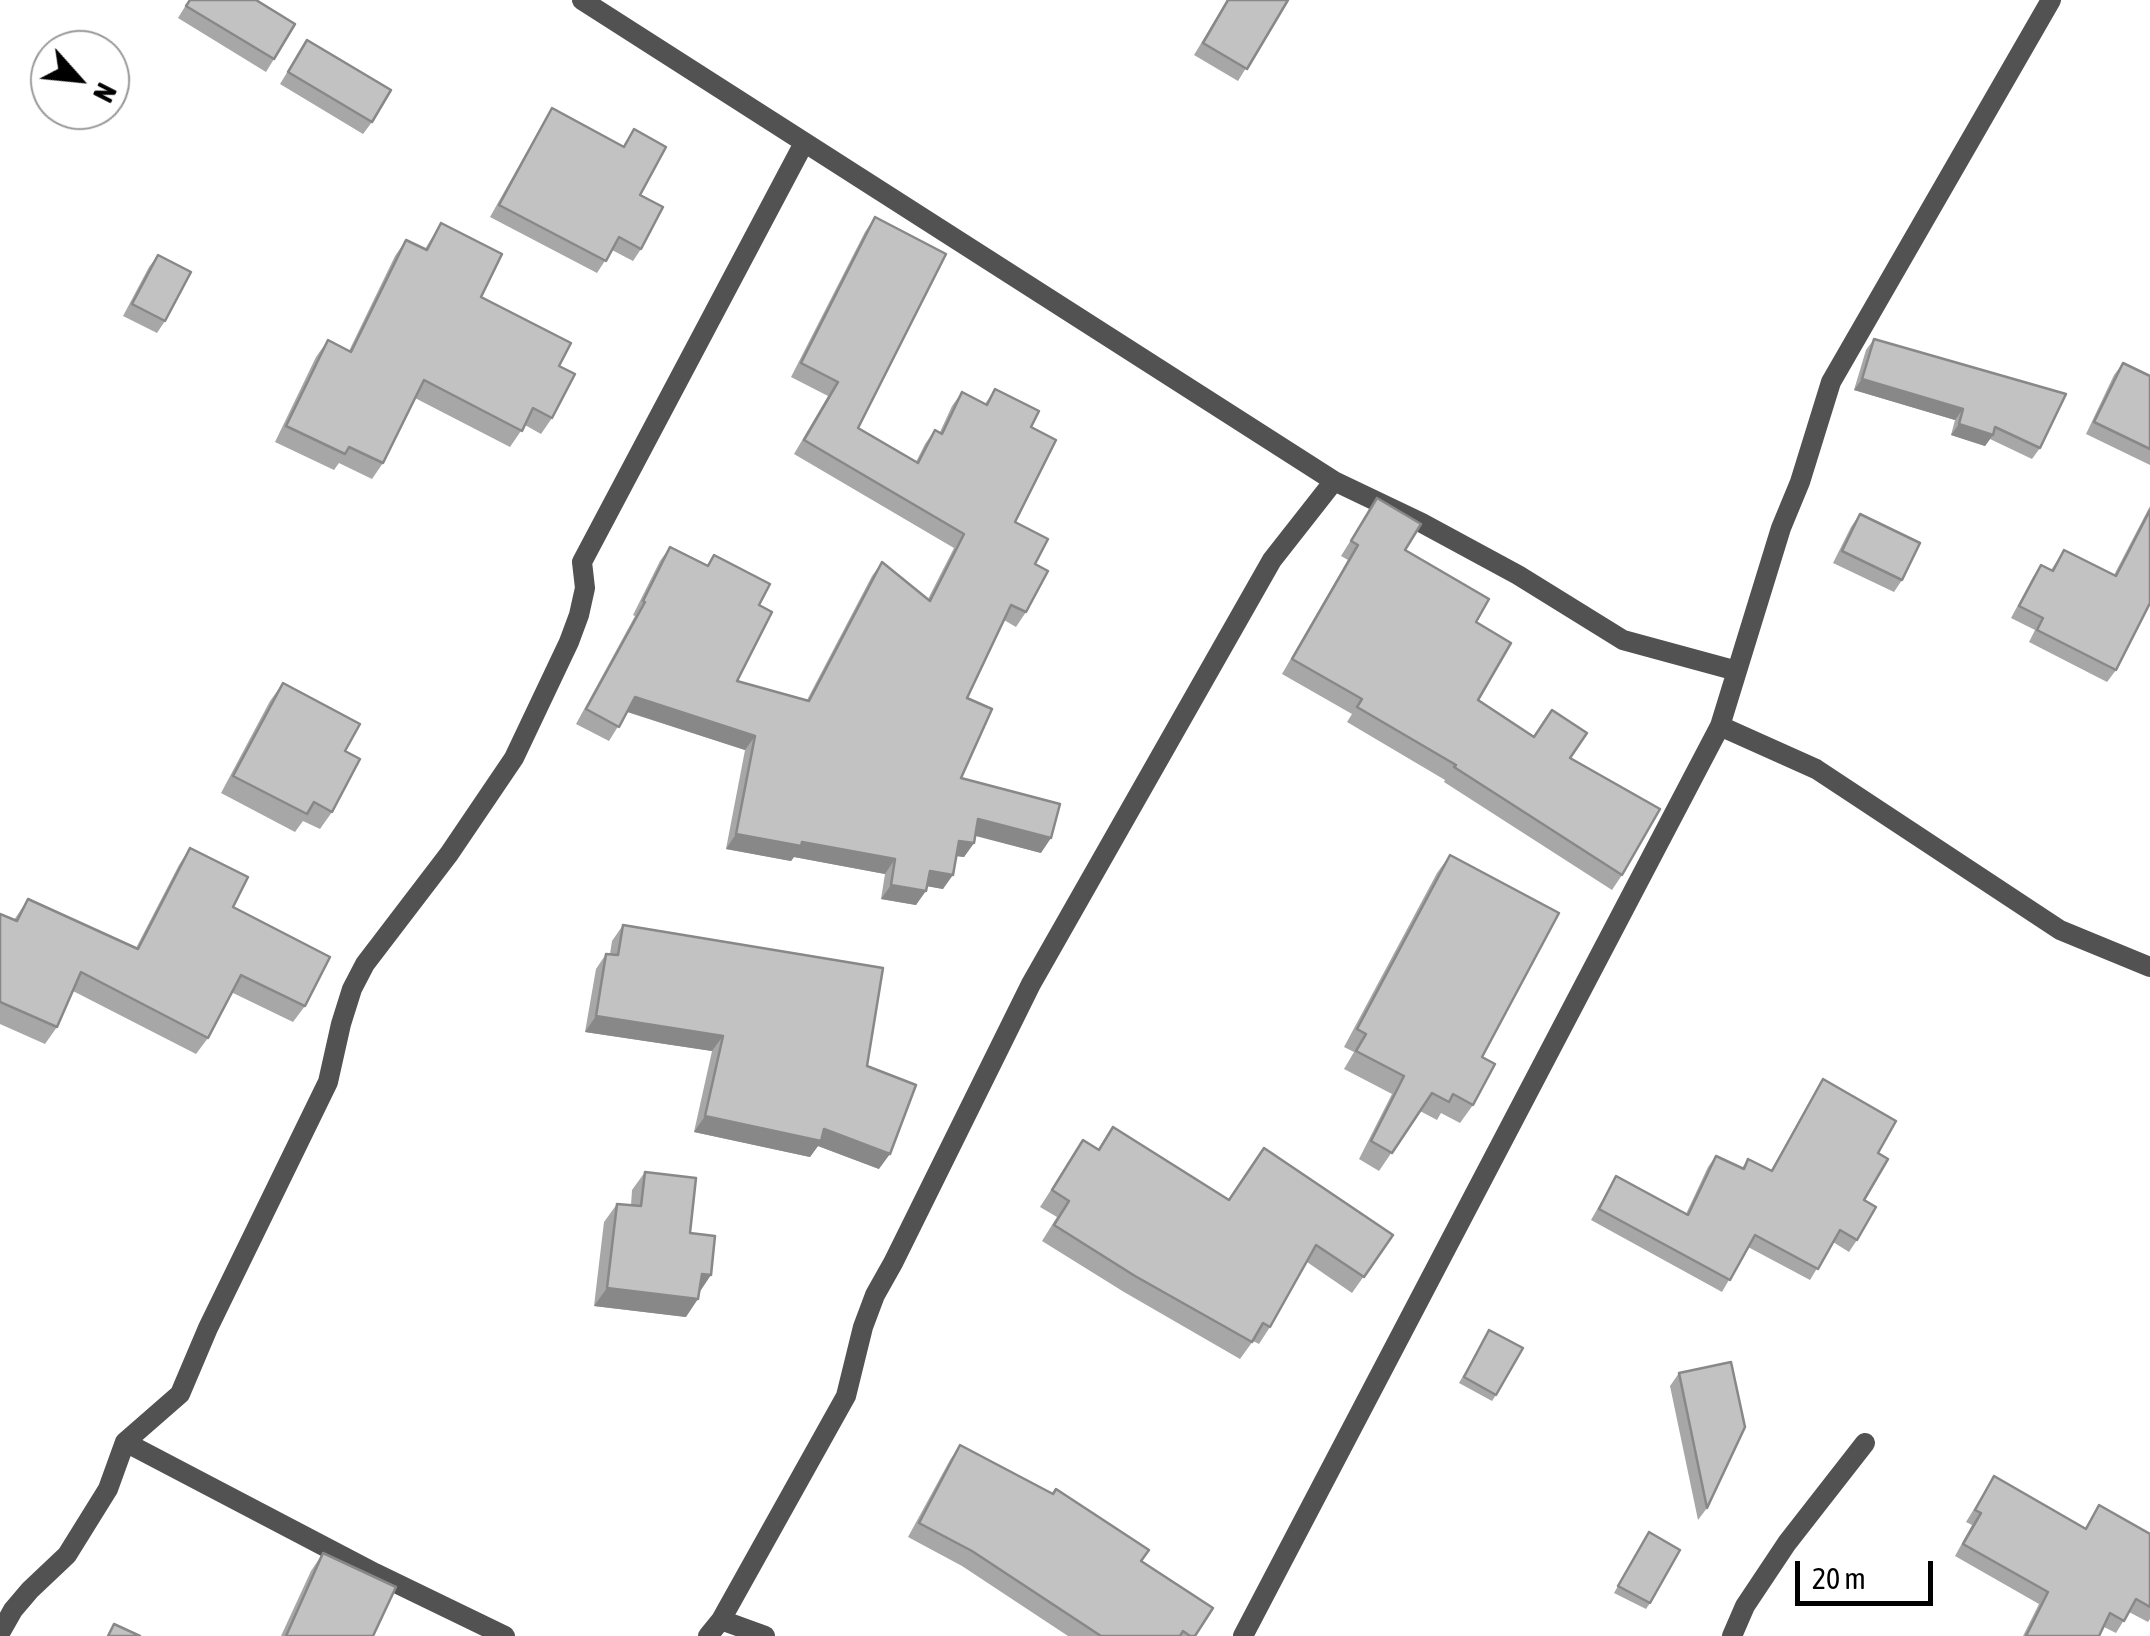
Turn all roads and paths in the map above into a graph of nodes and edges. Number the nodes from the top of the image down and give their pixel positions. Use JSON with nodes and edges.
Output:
{"nodes":[{"id":1,"x":582,"y":0,"type":"edge"},
{"id":2,"x":2051,"y":0,"type":"edge"},
{"id":3,"x":804,"y":143,"type":"junction"},
{"id":4,"x":1334,"y":481,"type":"junction"},
{"id":5,"x":1736,"y":672,"type":"junction"},
{"id":6,"x":1720,"y":726,"type":"junction"},
{"id":7,"x":2150,"y":967,"type":"edge"},
{"id":8,"x":125,"y":1442,"type":"junction"},
{"id":9,"x":1865,"y":1442,"type":"dead end"},
{"id":10,"x":714,"y":1628,"type":"edge"},
{"id":11,"x":0,"y":1633,"type":"edge"},
{"id":12,"x":505,"y":1636,"type":"edge"},
{"id":13,"x":765,"y":1636,"type":"edge"},
{"id":14,"x":1242,"y":1636,"type":"edge"},
{"id":15,"x":1732,"y":1636,"type":"edge"}],
"edges":[{"from":1,"to":3,"type":"street"},
{"from":2,"to":5,"type":"street"},
{"from":3,"to":4,"type":"street"},
{"from":3,"to":8,"type":"street"},
{"from":4,"to":5,"type":"street"},
{"from":4,"to":10,"type":"street"},
{"from":5,"to":6,"type":"street"},
{"from":6,"to":7,"type":"street"},
{"from":6,"to":14,"type":"street"},
{"from":8,"to":11,"type":"street"},
{"from":8,"to":12,"type":"street"},
{"from":9,"to":15,"type":"street"},
{"from":10,"to":13,"type":"street"}]}
